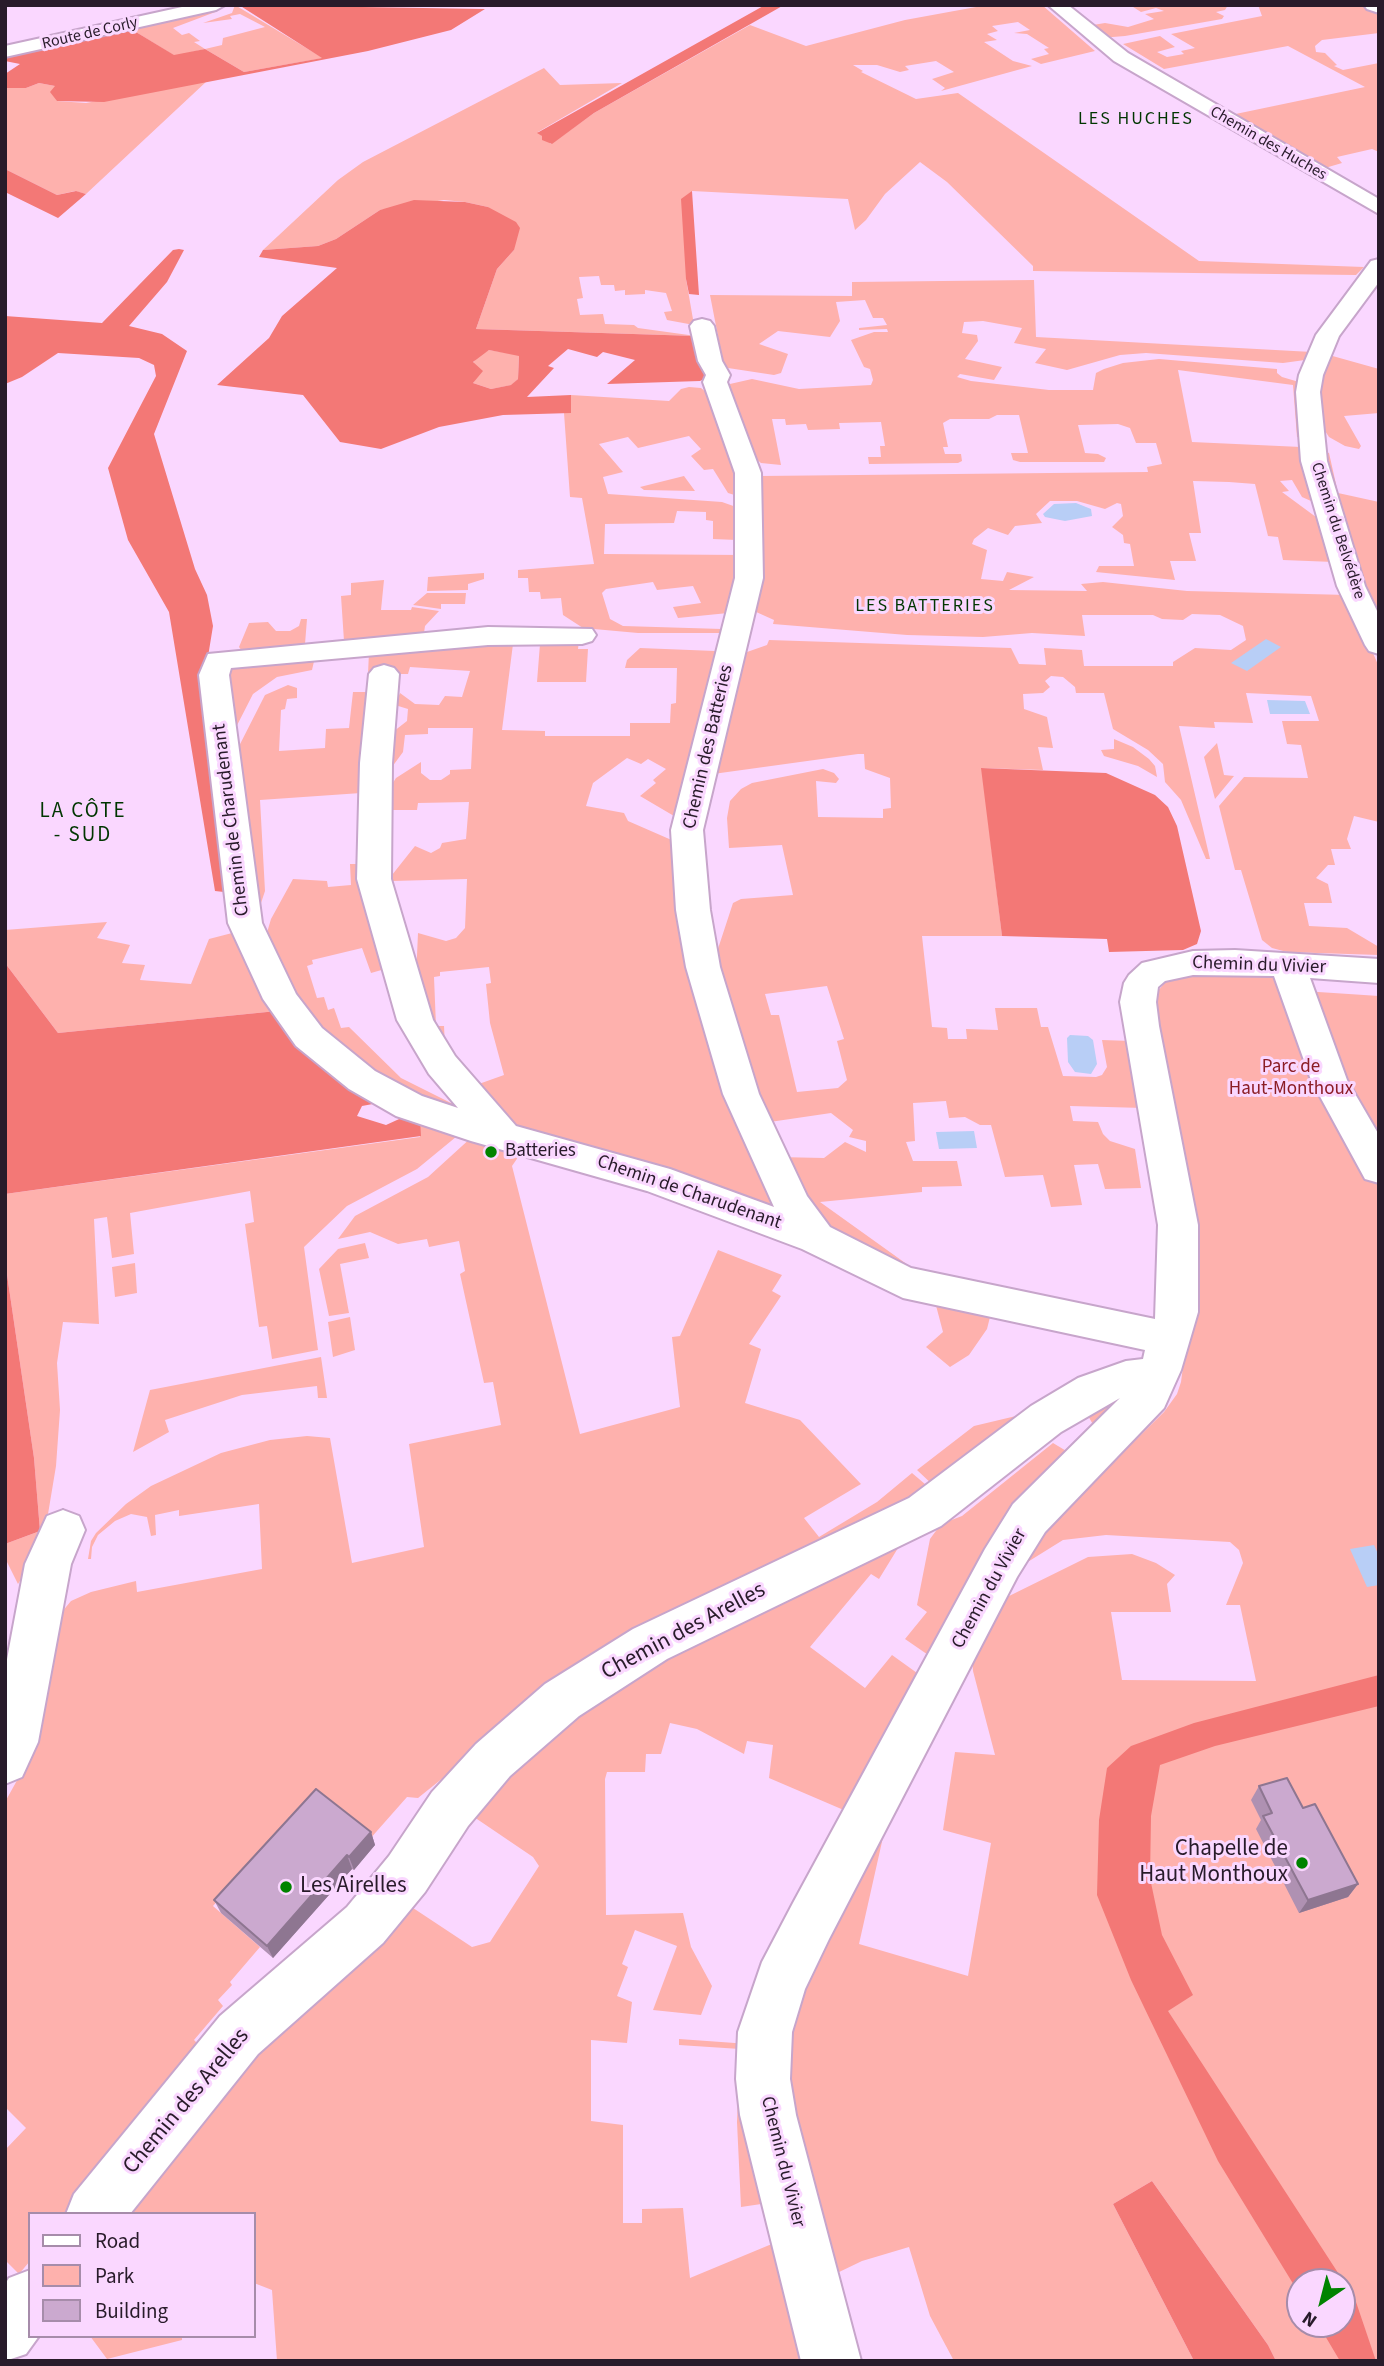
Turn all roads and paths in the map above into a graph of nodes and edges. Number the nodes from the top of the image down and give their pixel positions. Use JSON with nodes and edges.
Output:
{"nodes":[{"id":1,"x":216,"y":5,"type":"edge"},
{"id":2,"x":1057,"y":5,"type":"edge"},
{"id":3,"x":1373,"y":5,"type":"edge"},
{"id":4,"x":1379,"y":8,"type":"edge"},
{"id":5,"x":5,"y":52,"type":"edge"},
{"id":6,"x":1379,"y":208,"type":"edge"},
{"id":7,"x":1379,"y":266,"type":"edge"},
{"id":8,"x":702,"y":326,"type":"dead end"},
{"id":9,"x":582,"y":635,"type":"dead end"},
{"id":10,"x":1379,"y":645,"type":"edge"},
{"id":11,"x":384,"y":674,"type":"dead end"},
{"id":12,"x":1288,"y":965,"type":"junction"},
{"id":13,"x":1379,"y":971,"type":"edge"},
{"id":14,"x":502,"y":1135,"type":"junction"},
{"id":15,"x":1379,"y":1169,"type":"edge"},
{"id":16,"x":816,"y":1238,"type":"junction"},
{"id":17,"x":1164,"y":1357,"type":"junction"},
{"id":18,"x":63,"y":1530,"type":"dead end"},
{"id":19,"x":5,"y":1761,"type":"edge"},
{"id":20,"x":95,"y":2212,"type":"edge"},
{"id":21,"x":28,"y":2302,"type":"edge"},
{"id":22,"x":5,"y":2333,"type":"edge"},
{"id":23,"x":831,"y":2361,"type":"edge"}],
"edges":[{"from":1,"to":5,"type":"street","name":"Route de Corly"},
{"from":2,"to":6,"type":"street","name":"Chemin des Huches"},
{"from":3,"to":4,"type":"street"},
{"from":7,"to":10,"type":"street","name":"Chemin du Belvédère"},
{"from":8,"to":16,"type":"street","name":"Chemin des Batteries"},
{"from":9,"to":14,"type":"street","name":"Chemin de Charudenant"},
{"from":11,"to":14,"type":"street"},
{"from":12,"to":13,"type":"street","name":"Chemin du Vivier"},
{"from":12,"to":15,"type":"street"},
{"from":12,"to":17,"type":"street","name":"Chemin du Vivier"},
{"from":14,"to":16,"type":"street","name":"Chemin de Charudenant"},
{"from":16,"to":17,"type":"street","name":"Chemin de Charudenant"},
{"from":17,"to":20,"type":"street","name":"Chemin des Arelles"},
{"from":17,"to":23,"type":"street","name":"Chemin du Vivier"},
{"from":18,"to":19,"type":"street"},
{"from":21,"to":22,"type":"street"}]}
